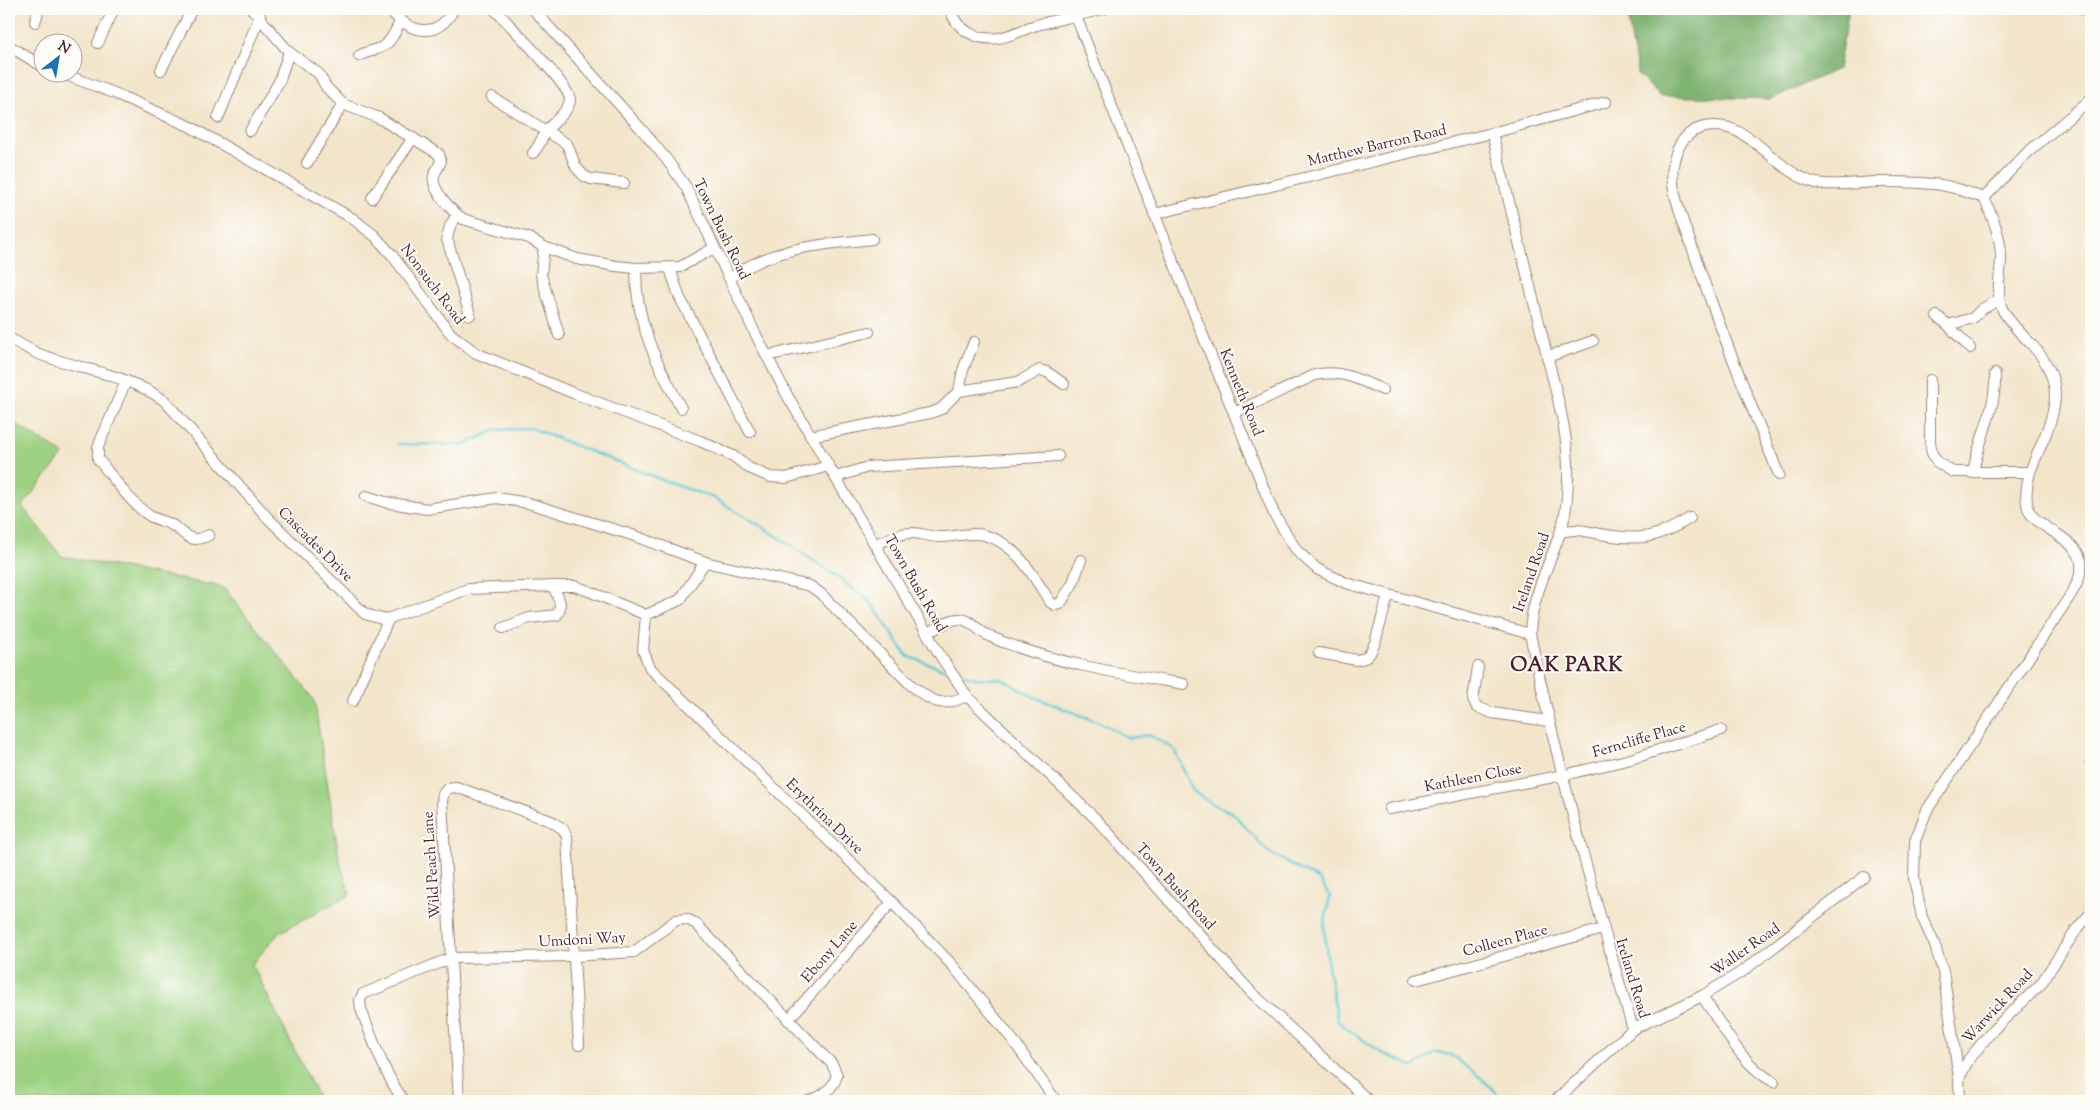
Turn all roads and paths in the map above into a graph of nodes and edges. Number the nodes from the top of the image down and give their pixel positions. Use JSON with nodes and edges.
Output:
{"nodes":[{"id":1,"x":39,"y":9,"type":"edge"},
{"id":2,"x":114,"y":9,"type":"edge"},
{"id":3,"x":192,"y":9,"type":"edge"},
{"id":4,"x":252,"y":9,"type":"edge"},
{"id":5,"x":389,"y":9,"type":"edge"},
{"id":6,"x":454,"y":9,"type":"edge"},
{"id":7,"x":494,"y":9,"type":"edge"},
{"id":8,"x":533,"y":9,"type":"edge"},
{"id":9,"x":950,"y":9,"type":"edge"},
{"id":10,"x":1104,"y":9,"type":"edge"},
{"id":11,"x":2082,"y":9,"type":"edge"},
{"id":12,"x":1073,"y":12,"type":"edge"},
{"id":13,"x":2091,"y":14,"type":"edge"},
{"id":14,"x":260,"y":16,"type":"junction"},
{"id":15,"x":35,"y":22,"type":"dead end"},
{"id":16,"x":400,"y":22,"type":"junction"},
{"id":17,"x":98,"y":42,"type":"dead end"},
{"id":18,"x":9,"y":46,"type":"edge"},
{"id":19,"x":289,"y":52,"type":"junction"},
{"id":20,"x":359,"y":56,"type":"dead end"},
{"id":21,"x":32,"y":60,"type":"edge"},
{"id":22,"x":161,"y":70,"type":"dead end"},
{"id":23,"x":82,"y":81,"type":"edge"},
{"id":24,"x":492,"y":97,"type":"dead end"},
{"id":25,"x":2091,"y":99,"type":"edge"},
{"id":26,"x":1606,"y":102,"type":"dead end"},
{"id":27,"x":343,"y":104,"type":"junction"},
{"id":28,"x":218,"y":118,"type":"dead end"},
{"id":29,"x":250,"y":131,"type":"dead end"},
{"id":30,"x":545,"y":132,"type":"junction"},
{"id":31,"x":1492,"y":133,"type":"junction"},
{"id":32,"x":413,"y":138,"type":"junction"},
{"id":33,"x":533,"y":153,"type":"dead end"},
{"id":34,"x":307,"y":163,"type":"dead end"},
{"id":35,"x":624,"y":183,"type":"dead end"},
{"id":36,"x":372,"y":198,"type":"dead end"},
{"id":37,"x":1984,"y":198,"type":"junction"},
{"id":38,"x":1154,"y":214,"type":"junction"},
{"id":39,"x":457,"y":215,"type":"junction"},
{"id":40,"x":872,"y":239,"type":"dead end"},
{"id":41,"x":544,"y":247,"type":"junction"},
{"id":42,"x":714,"y":248,"type":"junction"},
{"id":43,"x":636,"y":268,"type":"junction"},
{"id":44,"x":670,"y":268,"type":"junction"},
{"id":45,"x":730,"y":278,"type":"junction"},
{"id":46,"x":1999,"y":300,"type":"junction"},
{"id":47,"x":470,"y":316,"type":"dead end"},
{"id":48,"x":1936,"y":316,"type":"dead end"},
{"id":49,"x":1948,"y":325,"type":"junction"},
{"id":50,"x":868,"y":332,"type":"dead end"},
{"id":51,"x":559,"y":335,"type":"dead end"},
{"id":52,"x":9,"y":338,"type":"edge"},
{"id":53,"x":1592,"y":341,"type":"dead end"},
{"id":54,"x":974,"y":342,"type":"dead end"},
{"id":55,"x":1970,"y":348,"type":"dead end"},
{"id":56,"x":767,"y":356,"type":"junction"},
{"id":57,"x":1547,"y":357,"type":"junction"},
{"id":58,"x":1995,"y":374,"type":"dead end"},
{"id":59,"x":1930,"y":380,"type":"dead end"},
{"id":60,"x":126,"y":381,"type":"junction"},
{"id":61,"x":1064,"y":384,"type":"dead end"},
{"id":62,"x":1383,"y":390,"type":"dead end"},
{"id":63,"x":959,"y":391,"type":"junction"},
{"id":64,"x":682,"y":408,"type":"dead end"},
{"id":65,"x":1234,"y":413,"type":"junction"},
{"id":66,"x":750,"y":432,"type":"dead end"},
{"id":67,"x":810,"y":436,"type":"junction"},
{"id":68,"x":1058,"y":456,"type":"dead end"},
{"id":69,"x":828,"y":466,"type":"junction"},
{"id":70,"x":2030,"y":472,"type":"junction"},
{"id":71,"x":1973,"y":473,"type":"junction"},
{"id":72,"x":1779,"y":475,"type":"dead end"},
{"id":73,"x":836,"y":477,"type":"junction"},
{"id":74,"x":366,"y":496,"type":"dead end"},
{"id":75,"x":1690,"y":518,"type":"dead end"},
{"id":76,"x":1561,"y":532,"type":"junction"},
{"id":77,"x":209,"y":535,"type":"dead end"},
{"id":78,"x":876,"y":544,"type":"junction"},
{"id":79,"x":1081,"y":560,"type":"dead end"},
{"id":80,"x":705,"y":562,"type":"junction"},
{"id":81,"x":553,"y":586,"type":"junction"},
{"id":82,"x":1388,"y":596,"type":"junction"},
{"id":83,"x":646,"y":615,"type":"junction"},
{"id":84,"x":389,"y":618,"type":"junction"},
{"id":85,"x":504,"y":628,"type":"dead end"},
{"id":86,"x":928,"y":633,"type":"junction"},
{"id":87,"x":1530,"y":634,"type":"junction"},
{"id":88,"x":1319,"y":653,"type":"dead end"},
{"id":89,"x":1478,"y":667,"type":"dead end"},
{"id":90,"x":1184,"y":684,"type":"dead end"},
{"id":91,"x":967,"y":696,"type":"junction"},
{"id":92,"x":353,"y":701,"type":"dead end"},
{"id":93,"x":1548,"y":722,"type":"junction"},
{"id":94,"x":1721,"y":730,"type":"dead end"},
{"id":95,"x":1564,"y":775,"type":"junction"},
{"id":96,"x":1389,"y":809,"type":"dead end"},
{"id":97,"x":1864,"y":877,"type":"dead end"},
{"id":98,"x":892,"y":902,"type":"junction"},
{"id":99,"x":2091,"y":913,"type":"edge"},
{"id":100,"x":1603,"y":929,"type":"junction"},
{"id":101,"x":574,"y":956,"type":"junction"},
{"id":102,"x":451,"y":958,"type":"junction"},
{"id":103,"x":1416,"y":980,"type":"dead end"},
{"id":104,"x":1702,"y":996,"type":"junction"},
{"id":105,"x":788,"y":1020,"type":"junction"},
{"id":106,"x":1633,"y":1029,"type":"junction"},
{"id":107,"x":579,"y":1045,"type":"dead end"},
{"id":108,"x":1959,"y":1078,"type":"junction"},
{"id":109,"x":1774,"y":1082,"type":"dead end"},
{"id":110,"x":404,"y":1101,"type":"edge"},
{"id":111,"x":459,"y":1101,"type":"edge"},
{"id":112,"x":808,"y":1101,"type":"edge"},
{"id":113,"x":1056,"y":1101,"type":"edge"},
{"id":114,"x":1369,"y":1101,"type":"edge"},
{"id":115,"x":1555,"y":1101,"type":"edge"},
{"id":116,"x":1960,"y":1101,"type":"edge"}],
"edges":[{"from":1,"to":15,"type":"street"},
{"from":2,"to":17,"type":"street"},
{"from":3,"to":22,"type":"street"},
{"from":4,"to":14,"type":"street"},
{"from":5,"to":16,"type":"street"},
{"from":6,"to":16,"type":"street"},
{"from":7,"to":30,"type":"street"},
{"from":8,"to":42,"type":"street","name":"Town Bush Road"},
{"from":9,"to":12,"type":"street"},
{"from":10,"to":12,"type":"street"},
{"from":11,"to":13,"type":"street"},
{"from":12,"to":38,"type":"street","name":"Kenneth Road"},
{"from":14,"to":19,"type":"street"},
{"from":14,"to":28,"type":"street"},
{"from":16,"to":20,"type":"street"},
{"from":18,"to":21,"type":"street"},
{"from":19,"to":27,"type":"street"},
{"from":19,"to":29,"type":"street"},
{"from":23,"to":69,"type":"street","name":"Nonsuch Road"},
{"from":24,"to":30,"type":"street"},
{"from":25,"to":37,"type":"street"},
{"from":26,"to":31,"type":"street","name":"Matthew Barron Road"},
{"from":27,"to":32,"type":"street"},
{"from":27,"to":34,"type":"street"},
{"from":30,"to":33,"type":"street"},
{"from":30,"to":35,"type":"street"},
{"from":31,"to":38,"type":"street","name":"Matthew Barron Road"},
{"from":31,"to":57,"type":"street","name":"Ireland Road"},
{"from":32,"to":36,"type":"street"},
{"from":32,"to":39,"type":"street"},
{"from":37,"to":46,"type":"street"},
{"from":37,"to":72,"type":"street"},
{"from":38,"to":65,"type":"street","name":"Kenneth Road"},
{"from":39,"to":41,"type":"street"},
{"from":39,"to":47,"type":"street"},
{"from":40,"to":45,"type":"street"},
{"from":41,"to":43,"type":"street"},
{"from":41,"to":51,"type":"street"},
{"from":42,"to":44,"type":"street"},
{"from":42,"to":45,"type":"street","name":"Town Bush Road"},
{"from":43,"to":44,"type":"street"},
{"from":43,"to":64,"type":"street"},
{"from":44,"to":66,"type":"street"},
{"from":45,"to":56,"type":"street","name":"Town Bush Road"},
{"from":46,"to":49,"type":"street"},
{"from":46,"to":70,"type":"street"},
{"from":48,"to":49,"type":"street"},
{"from":49,"to":55,"type":"street"},
{"from":50,"to":56,"type":"street"},
{"from":52,"to":60,"type":"street","name":"Cascades Drive"},
{"from":53,"to":57,"type":"street"},
{"from":54,"to":63,"type":"street"},
{"from":56,"to":67,"type":"street","name":"Town Bush Road"},
{"from":57,"to":76,"type":"street","name":"Ireland Road"},
{"from":58,"to":71,"type":"street"},
{"from":59,"to":71,"type":"street"},
{"from":60,"to":77,"type":"street"},
{"from":60,"to":84,"type":"street","name":"Cascades Drive"},
{"from":61,"to":63,"type":"street"},
{"from":62,"to":65,"type":"street"},
{"from":63,"to":67,"type":"street"},
{"from":65,"to":82,"type":"street","name":"Kenneth Road"},
{"from":67,"to":69,"type":"street","name":"Town Bush Road"},
{"from":68,"to":73,"type":"street"},
{"from":69,"to":73,"type":"street","name":"Town Bush Road"},
{"from":70,"to":71,"type":"street"},
{"from":70,"to":108,"type":"street"},
{"from":73,"to":78,"type":"street","name":"Town Bush Road"},
{"from":74,"to":80,"type":"street"},
{"from":75,"to":76,"type":"street"},
{"from":76,"to":87,"type":"street","name":"Ireland Road"},
{"from":78,"to":79,"type":"street"},
{"from":78,"to":86,"type":"street","name":"Town Bush Road"},
{"from":80,"to":83,"type":"street"},
{"from":80,"to":91,"type":"street"},
{"from":81,"to":83,"type":"street","name":"Cascades Drive"},
{"from":81,"to":84,"type":"street","name":"Cascades Drive"},
{"from":81,"to":85,"type":"street"},
{"from":82,"to":87,"type":"street","name":"Kenneth Road"},
{"from":82,"to":88,"type":"street"},
{"from":83,"to":98,"type":"street","name":"Erythrina Drive"},
{"from":84,"to":92,"type":"street"},
{"from":86,"to":90,"type":"street"},
{"from":86,"to":91,"type":"street","name":"Town Bush Road"},
{"from":87,"to":93,"type":"street","name":"Ireland Road"},
{"from":89,"to":93,"type":"street"},
{"from":91,"to":114,"type":"street","name":"Town Bush Road"},
{"from":93,"to":95,"type":"street","name":"Ireland Road"},
{"from":94,"to":95,"type":"street","name":"Ferncliffe Place"},
{"from":95,"to":96,"type":"street","name":"Kathleen Close"},
{"from":95,"to":100,"type":"street","name":"Ireland Road"},
{"from":97,"to":104,"type":"street","name":"Waller Road"},
{"from":98,"to":105,"type":"street","name":"Ebony Lane"},
{"from":98,"to":113,"type":"street","name":"Erythrina Drive"},
{"from":99,"to":108,"type":"street","name":"Warwick Road"},
{"from":100,"to":103,"type":"street","name":"Colleen Place"},
{"from":100,"to":106,"type":"street","name":"Ireland Road"},
{"from":101,"to":102,"type":"street","name":"Umdoni Way"},
{"from":101,"to":102,"type":"street","name":"Wild Peach Lane"},
{"from":101,"to":105,"type":"street","name":"Umdoni Way"},
{"from":101,"to":107,"type":"street","name":"Wild Peach Lane"},
{"from":102,"to":110,"type":"street","name":"Umdoni Way"},
{"from":102,"to":111,"type":"street","name":"Wild Peach Lane"},
{"from":104,"to":106,"type":"street","name":"Waller Road"},
{"from":104,"to":109,"type":"street"},
{"from":105,"to":112,"type":"street","name":"Umdoni Way"},
{"from":106,"to":115,"type":"street","name":"Ireland Road"},
{"from":108,"to":116,"type":"street"}]}
